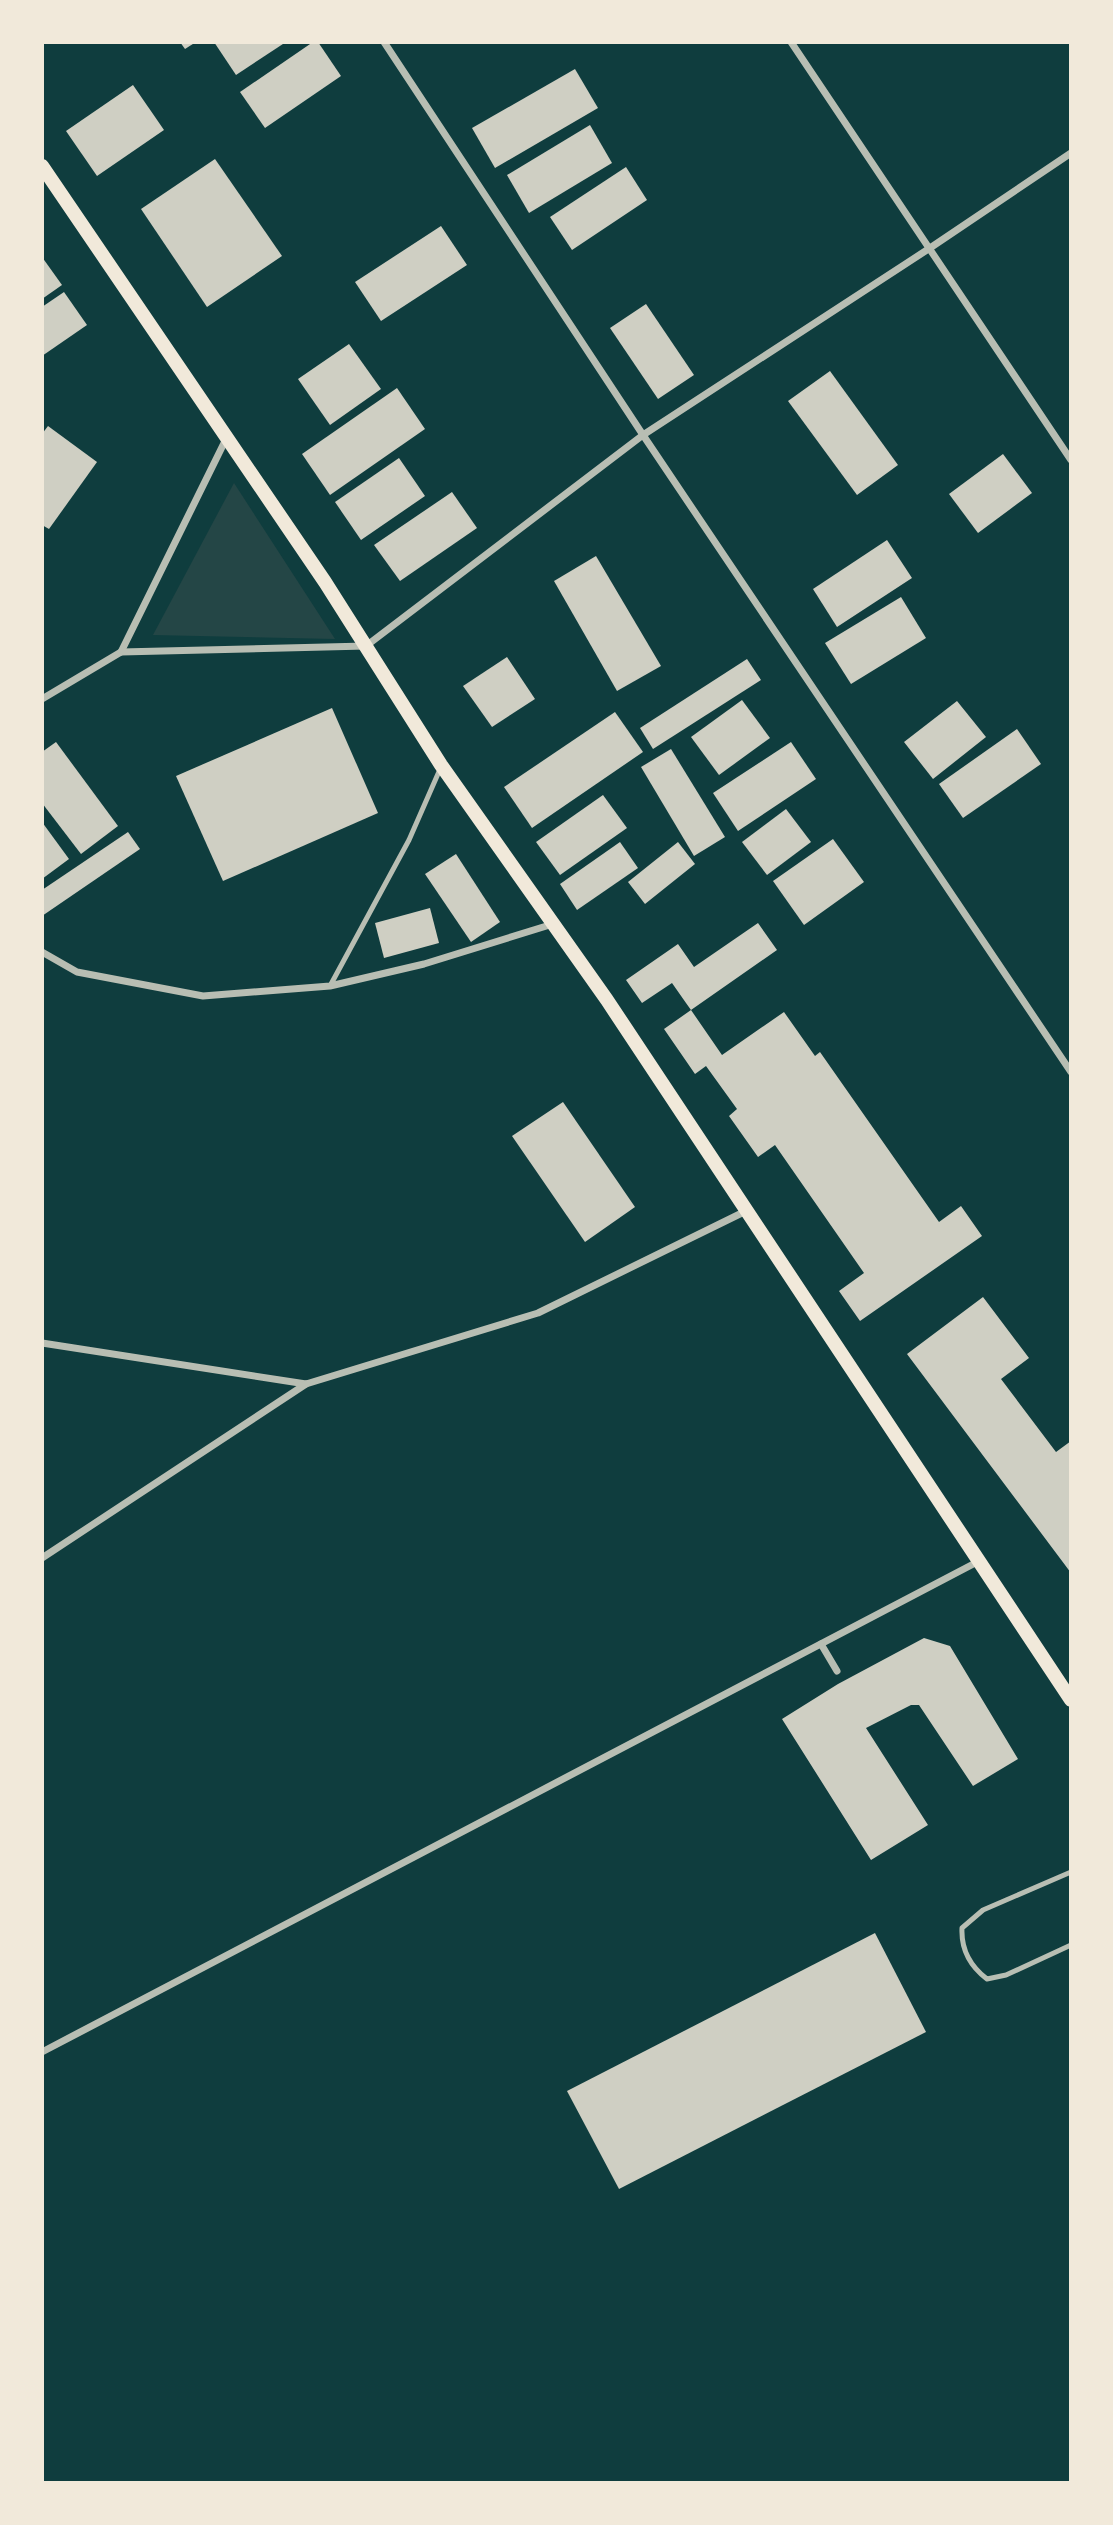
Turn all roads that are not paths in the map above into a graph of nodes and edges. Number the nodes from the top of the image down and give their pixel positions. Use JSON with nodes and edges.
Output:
{"nodes":[{"id":1,"x":384,"y":42,"type":"edge"},
{"id":2,"x":791,"y":42,"type":"edge"},
{"id":3,"x":1071,"y":153,"type":"edge"},
{"id":4,"x":42,"y":166,"type":"edge"},
{"id":5,"x":930,"y":248,"type":"junction"},
{"id":6,"x":643,"y":435,"type":"junction"},
{"id":7,"x":226,"y":439,"type":"junction"},
{"id":8,"x":1071,"y":460,"type":"edge"},
{"id":9,"x":366,"y":646,"type":"junction"},
{"id":10,"x":121,"y":652,"type":"junction"},
{"id":11,"x":42,"y":699,"type":"edge"},
{"id":12,"x":441,"y":765,"type":"junction"},
{"id":13,"x":554,"y":923,"type":"junction"},
{"id":14,"x":42,"y":952,"type":"edge"},
{"id":15,"x":330,"y":986,"type":"junction"},
{"id":16,"x":1071,"y":1072,"type":"edge"},
{"id":17,"x":748,"y":1210,"type":"junction"},
{"id":18,"x":42,"y":1343,"type":"edge"},
{"id":19,"x":306,"y":1384,"type":"junction"},
{"id":20,"x":42,"y":1558,"type":"edge"},
{"id":21,"x":981,"y":1560,"type":"junction"},
{"id":22,"x":821,"y":1644,"type":"junction"},
{"id":23,"x":837,"y":1671,"type":"dead end"},
{"id":24,"x":1071,"y":1700,"type":"edge"},
{"id":25,"x":1071,"y":1872,"type":"edge"},
{"id":26,"x":1071,"y":1945,"type":"edge"},
{"id":27,"x":42,"y":2052,"type":"edge"}],
"edges":[{"from":1,"to":6,"type":"street"},
{"from":2,"to":5,"type":"street"},
{"from":3,"to":5,"type":"street"},
{"from":4,"to":7,"type":"main road"},
{"from":5,"to":6,"type":"street"},
{"from":5,"to":8,"type":"street"},
{"from":6,"to":9,"type":"street"},
{"from":6,"to":16,"type":"street"},
{"from":7,"to":9,"type":"main road"},
{"from":7,"to":10,"type":"street"},
{"from":9,"to":10,"type":"street"},
{"from":9,"to":12,"type":"main road"},
{"from":10,"to":11,"type":"street"},
{"from":12,"to":13,"type":"main road"},
{"from":12,"to":15,"type":"lane"},
{"from":13,"to":15,"type":"street"},
{"from":13,"to":17,"type":"main road"},
{"from":14,"to":15,"type":"street"},
{"from":17,"to":19,"type":"street"},
{"from":17,"to":21,"type":"main road"},
{"from":18,"to":19,"type":"street"},
{"from":19,"to":20,"type":"street"},
{"from":21,"to":22,"type":"street"},
{"from":21,"to":24,"type":"main road"},
{"from":22,"to":23,"type":"street"},
{"from":22,"to":27,"type":"street"},
{"from":25,"to":26,"type":"lane"}]}
